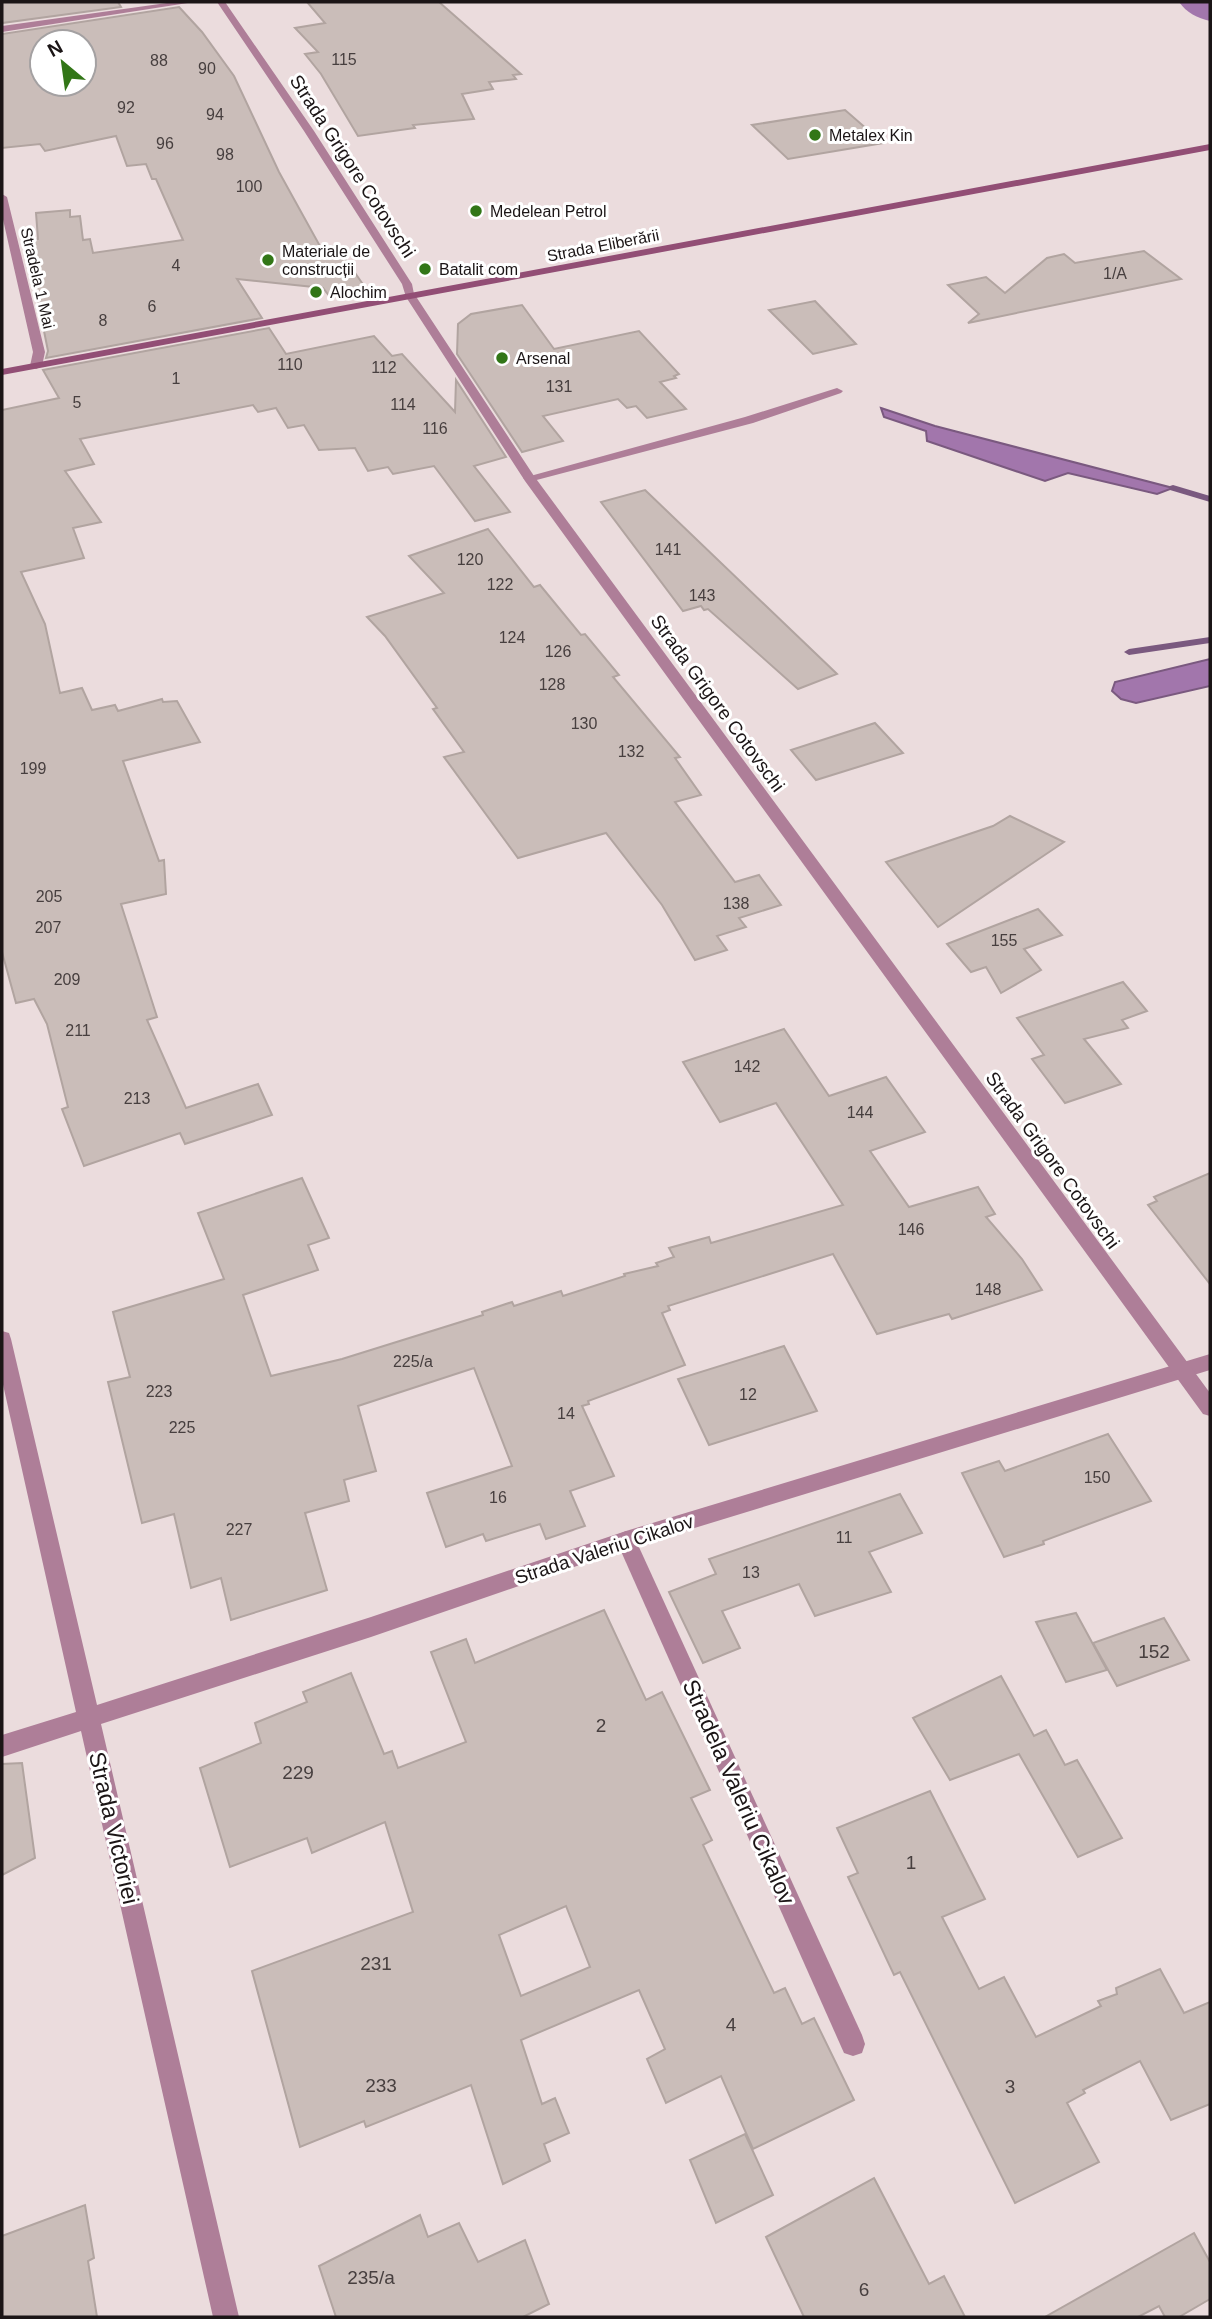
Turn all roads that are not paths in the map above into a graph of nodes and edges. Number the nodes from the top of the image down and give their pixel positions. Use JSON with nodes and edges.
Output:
{"nodes":[{"id":1,"x":190,"y":2,"type":"edge"},
{"id":2,"x":221,"y":2,"type":"edge"},
{"id":3,"x":2,"y":29,"type":"edge"},
{"id":4,"x":1210,"y":147,"type":"edge"},
{"id":5,"x":2,"y":197,"type":"edge"},
{"id":6,"x":411,"y":297,"type":"junction"},
{"id":7,"x":37,"y":366,"type":"junction"},
{"id":8,"x":2,"y":372,"type":"edge"},
{"id":9,"x":837,"y":391,"type":"dead end"},
{"id":10,"x":529,"y":478,"type":"junction"},
{"id":11,"x":2,"y":1339,"type":"edge"},
{"id":12,"x":1210,"y":1362,"type":"edge"},
{"id":13,"x":1184,"y":1370,"type":"junction"},
{"id":14,"x":1210,"y":1408,"type":"edge"},
{"id":15,"x":626,"y":1540,"type":"junction"},
{"id":16,"x":88,"y":1718,"type":"junction"},
{"id":17,"x":2,"y":1746,"type":"edge"},
{"id":18,"x":853,"y":2044,"type":"dead end"},
{"id":19,"x":226,"y":2317,"type":"edge"}],
"edges":[{"from":1,"to":3,"type":"street"},
{"from":2,"to":6,"type":"street","name":"Strada Grigore Cotovschi"},
{"from":4,"to":6,"type":"main road","name":"Strada Eliberării"},
{"from":5,"to":7,"type":"street","name":"Stradela 1 Mai"},
{"from":6,"to":7,"type":"main road","name":"Strada Eliberării"},
{"from":6,"to":10,"type":"street","name":"Strada Grigore Cotovschi"},
{"from":7,"to":8,"type":"main road","name":"Strada Eliberării"},
{"from":9,"to":10,"type":"street"},
{"from":10,"to":13,"type":"street","name":"Strada Grigore Cotovschi"},
{"from":11,"to":16,"type":"street","name":"Strada Victoriei"},
{"from":12,"to":13,"type":"street","name":"Strada Valeriu Cikalov"},
{"from":13,"to":14,"type":"street","name":"Strada Grigore Cotovschi"},
{"from":13,"to":15,"type":"street","name":"Strada Valeriu Cikalov"},
{"from":15,"to":16,"type":"street","name":"Strada Valeriu Cikalov"},
{"from":15,"to":18,"type":"street","name":"Stradela Valeriu Cikalov"},
{"from":16,"to":17,"type":"street","name":"Strada Valeriu Cikalov"},
{"from":16,"to":19,"type":"street","name":"Strada Victoriei"}]}
